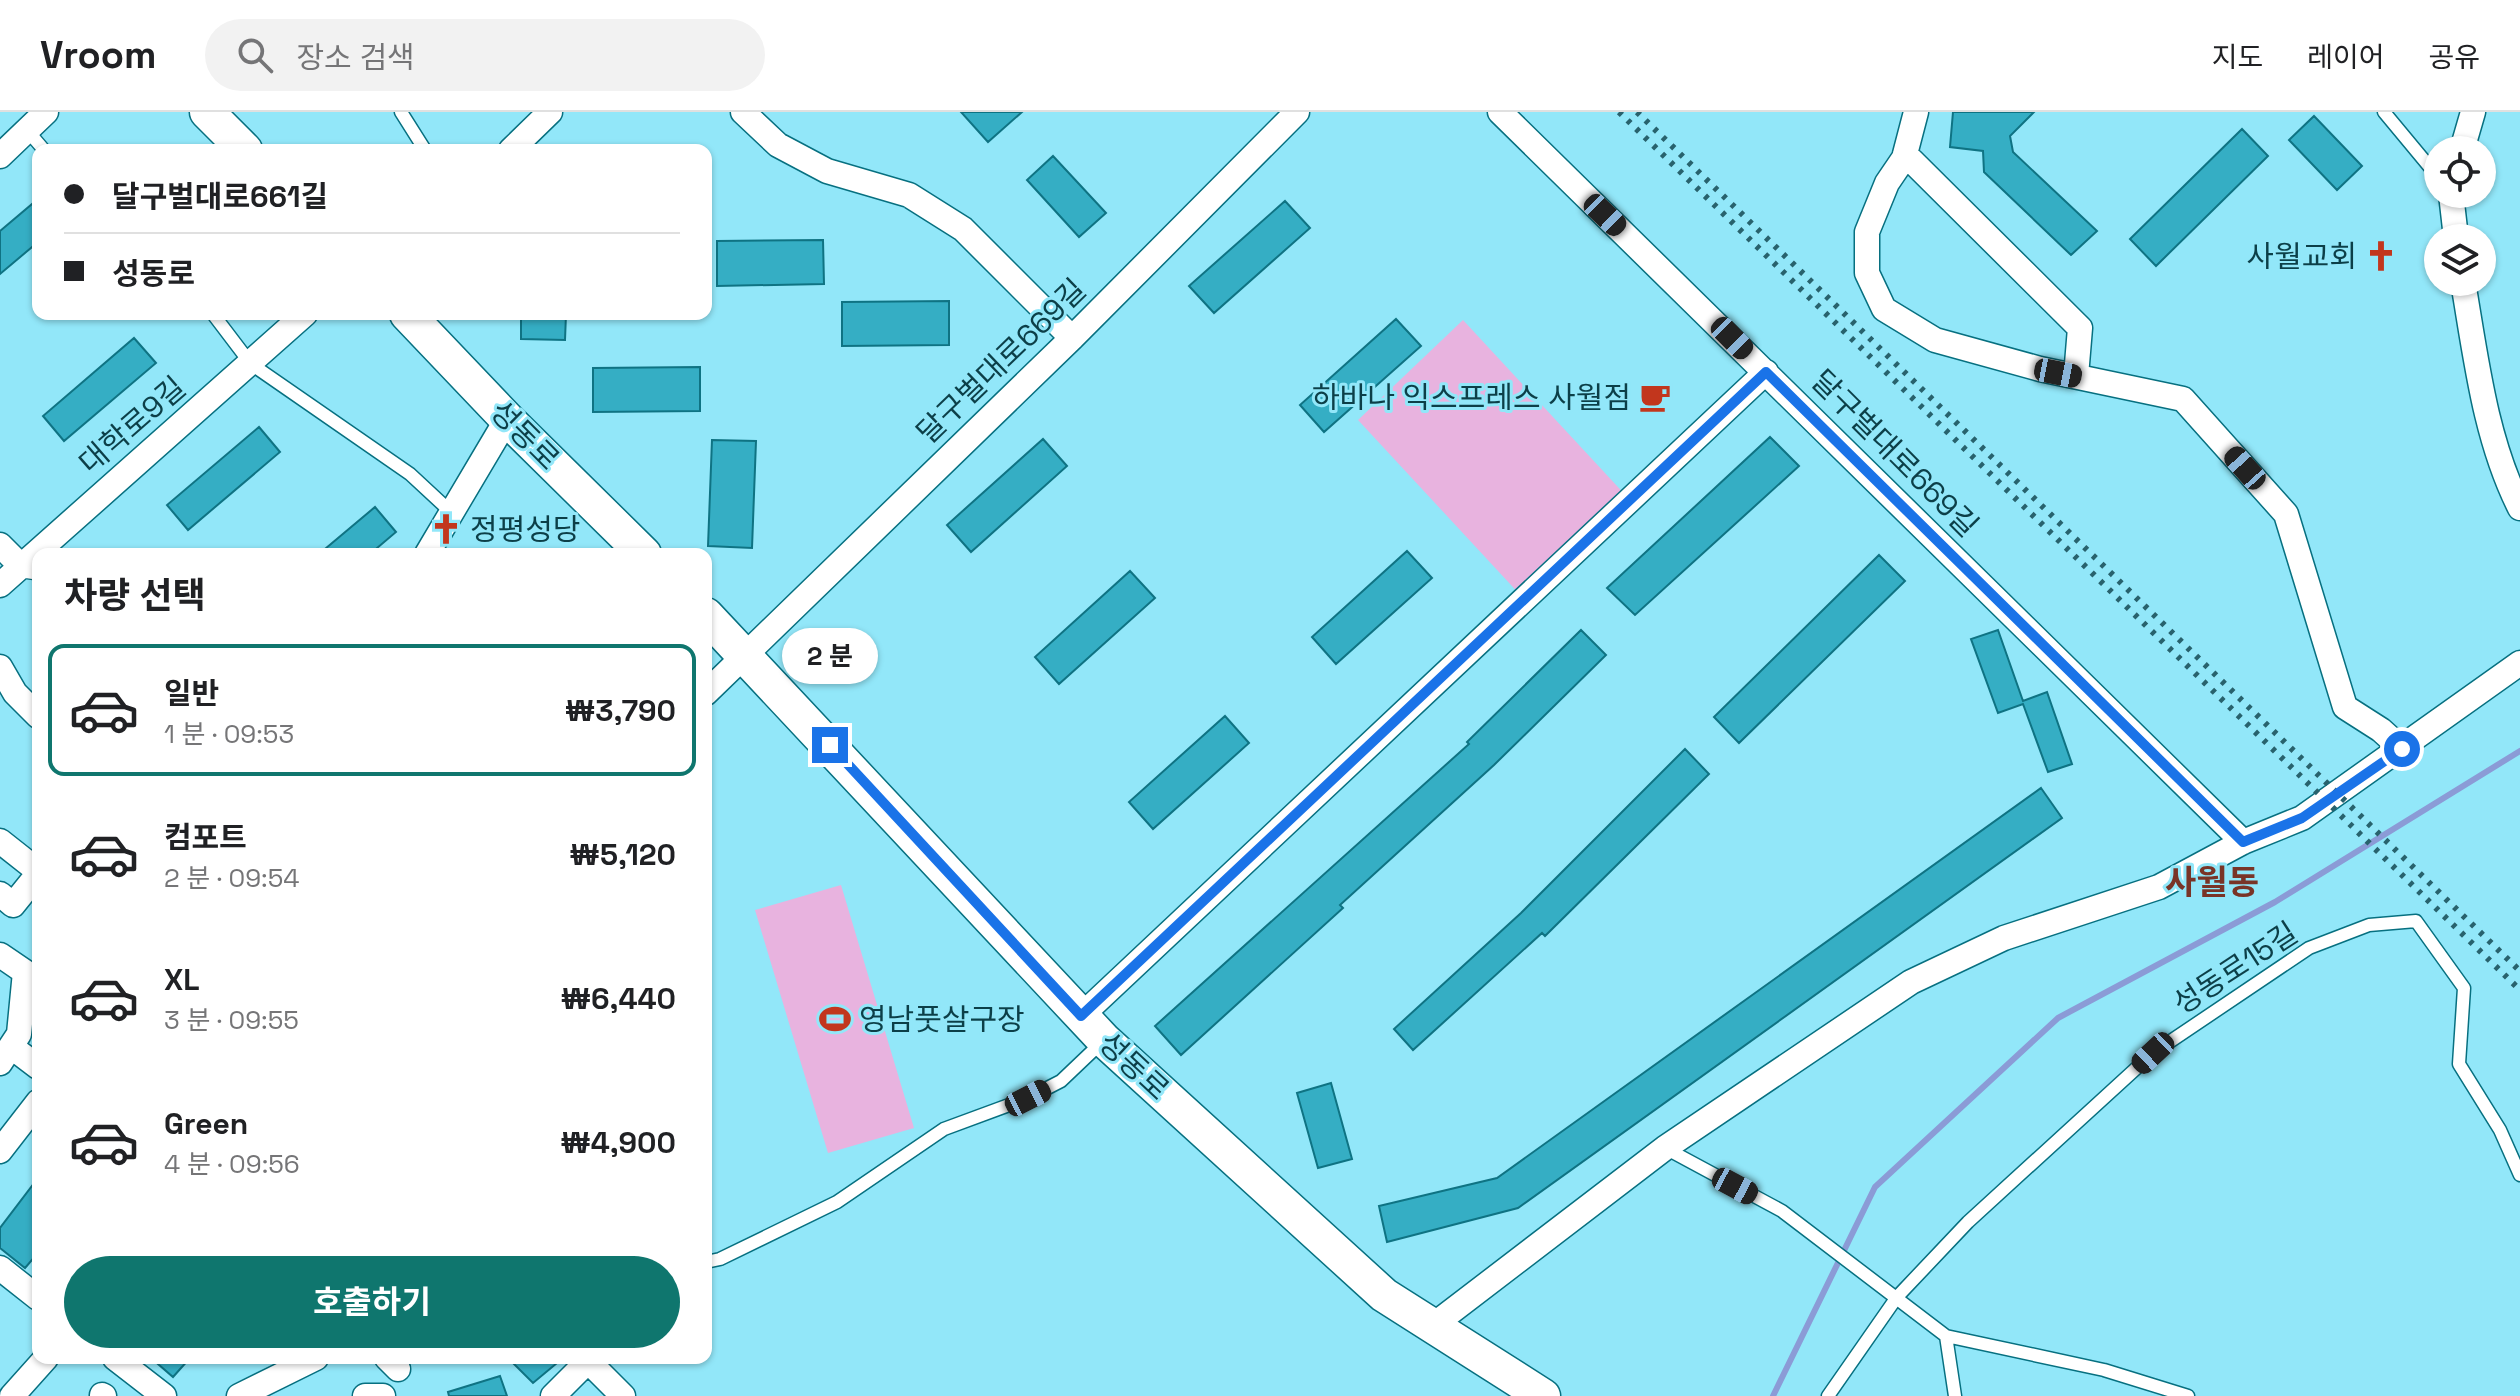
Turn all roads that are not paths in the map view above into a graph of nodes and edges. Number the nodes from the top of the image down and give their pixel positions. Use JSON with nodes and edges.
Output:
{"nodes":[{"id":1,"x":46,"y":112,"type":"edge"},
{"id":2,"x":207,"y":112,"type":"edge"},
{"id":3,"x":401,"y":112,"type":"edge"},
{"id":4,"x":550,"y":112,"type":"edge"},
{"id":5,"x":743,"y":112,"type":"edge"},
{"id":6,"x":1297,"y":112,"type":"edge"},
{"id":7,"x":1500,"y":112,"type":"edge"},
{"id":8,"x":1916,"y":112,"type":"edge"},
{"id":9,"x":2384,"y":112,"type":"edge"},
{"id":10,"x":2473,"y":112,"type":"edge"},
{"id":11,"x":27,"y":130,"type":"junction"},
{"id":12,"x":2466,"y":136,"type":"edge"},
{"id":13,"x":39,"y":144,"type":"edge"},
{"id":14,"x":239,"y":144,"type":"edge"},
{"id":15,"x":421,"y":144,"type":"edge"},
{"id":16,"x":517,"y":144,"type":"edge"},
{"id":17,"x":1905,"y":154,"type":"junction"},
{"id":18,"x":0,"y":156,"type":"edge"},
{"id":19,"x":2424,"y":160,"type":"edge"},
{"id":20,"x":2465,"y":296,"type":"edge"},
{"id":21,"x":218,"y":320,"type":"edge"},
{"id":22,"x":299,"y":320,"type":"edge"},
{"id":23,"x":413,"y":320,"type":"edge"},
{"id":24,"x":1072,"y":338,"type":"junction"},
{"id":25,"x":251,"y":364,"type":"junction"},
{"id":26,"x":1766,"y":372,"type":"junction"},
{"id":27,"x":2076,"y":376,"type":"junction"},
{"id":28,"x":507,"y":419,"type":"junction"},
{"id":29,"x":2520,"y":508,"type":"edge"},
{"id":30,"x":452,"y":513,"type":"junction"},
{"id":31,"x":0,"y":545,"type":"edge"},
{"id":32,"x":49,"y":548,"type":"edge"},
{"id":33,"x":431,"y":548,"type":"edge"},
{"id":34,"x":638,"y":548,"type":"edge"},
{"id":35,"x":29,"y":566,"type":"edge"},
{"id":36,"x":0,"y":585,"type":"edge"},
{"id":37,"x":712,"y":621,"type":"edge"},
{"id":38,"x":747,"y":655,"type":"junction"},
{"id":39,"x":2520,"y":663,"type":"edge"},
{"id":40,"x":0,"y":667,"type":"edge"},
{"id":41,"x":712,"y":687,"type":"edge"},
{"id":42,"x":32,"y":710,"type":"edge"},
{"id":43,"x":2402,"y":749,"type":"junction"},
{"id":44,"x":0,"y":841,"type":"edge"},
{"id":45,"x":2243,"y":842,"type":"junction"},
{"id":46,"x":32,"y":867,"type":"edge"},
{"id":47,"x":32,"y":878,"type":"edge"},
{"id":48,"x":4,"y":906,"type":"edge"},
{"id":49,"x":0,"y":955,"type":"edge"},
{"id":50,"x":1092,"y":1028,"type":"junction"},
{"id":51,"x":6,"y":1056,"type":"edge"},
{"id":52,"x":32,"y":1065,"type":"edge"},
{"id":53,"x":32,"y":1110,"type":"edge"},
{"id":54,"x":1665,"y":1148,"type":"junction"},
{"id":55,"x":0,"y":1151,"type":"edge"},
{"id":56,"x":2520,"y":1175,"type":"edge"},
{"id":57,"x":712,"y":1261,"type":"edge"},
{"id":58,"x":0,"y":1268,"type":"edge"},
{"id":59,"x":32,"y":1293,"type":"edge"},
{"id":60,"x":1897,"y":1297,"type":"junction"},
{"id":61,"x":1431,"y":1327,"type":"junction"},
{"id":62,"x":1946,"y":1336,"type":"junction"},
{"id":63,"x":41,"y":1364,"type":"edge"},
{"id":64,"x":123,"y":1364,"type":"edge"},
{"id":65,"x":304,"y":1364,"type":"edge"},
{"id":66,"x":582,"y":1364,"type":"edge"},
{"id":67,"x":592,"y":1364,"type":"edge"},
{"id":68,"x":12,"y":1396,"type":"edge"},
{"id":69,"x":164,"y":1396,"type":"edge"},
{"id":70,"x":239,"y":1396,"type":"edge"},
{"id":71,"x":365,"y":1396,"type":"edge"},
{"id":72,"x":383,"y":1396,"type":"edge"},
{"id":73,"x":553,"y":1396,"type":"edge"},
{"id":74,"x":623,"y":1396,"type":"edge"},
{"id":75,"x":1543,"y":1396,"type":"edge"},
{"id":76,"x":1828,"y":1396,"type":"edge"},
{"id":77,"x":1955,"y":1396,"type":"edge"},
{"id":78,"x":2188,"y":1396,"type":"edge"}],
"edges":[{"from":1,"to":11,"type":"street"},
{"from":2,"to":14,"type":"street"},
{"from":3,"to":15,"type":"lane"},
{"from":4,"to":16,"type":"street"},
{"from":5,"to":24,"type":"street"},
{"from":6,"to":24,"type":"street","name":"달구벌대로669길"},
{"from":7,"to":26,"type":"street","name":"달구벌대로669길"},
{"from":8,"to":17,"type":"street"},
{"from":9,"to":19,"type":"lane"},
{"from":10,"to":12,"type":"street"},
{"from":11,"to":13,"type":"lane"},
{"from":11,"to":18,"type":"street"},
{"from":17,"to":27,"type":"street"},
{"from":17,"to":27,"type":"street"},
{"from":20,"to":29,"type":"street"},
{"from":21,"to":25,"type":"lane"},
{"from":22,"to":25,"type":"street","name":"대학로9길"},
{"from":23,"to":28,"type":"street","name":"성동로"},
{"from":24,"to":38,"type":"street","name":"달구벌대로669길"},
{"from":25,"to":30,"type":"lane"},
{"from":25,"to":32,"type":"street","name":"대학로9길"},
{"from":26,"to":45,"type":"street","name":"달구벌대로669길"},
{"from":26,"to":50,"type":"street"},
{"from":27,"to":43,"type":"street"},
{"from":28,"to":30,"type":"street"},
{"from":28,"to":34,"type":"street","name":"성동로"},
{"from":30,"to":33,"type":"street"},
{"from":31,"to":35,"type":"street"},
{"from":35,"to":36,"type":"street","name":"대학로9길"},
{"from":37,"to":38,"type":"street","name":"성동로"},
{"from":38,"to":41,"type":"street","name":"달구벌대로669길"},
{"from":38,"to":50,"type":"street","name":"성동로"},
{"from":39,"to":43,"type":"street"},
{"from":40,"to":42,"type":"street"},
{"from":43,"to":45,"type":"street"},
{"from":44,"to":46,"type":"street"},
{"from":45,"to":54,"type":"street"},
{"from":47,"to":48,"type":"street"},
{"from":49,"to":51,"type":"street"},
{"from":50,"to":57,"type":"lane"},
{"from":50,"to":61,"type":"street","name":"성동로"},
{"from":51,"to":52,"type":"street"},
{"from":53,"to":55,"type":"street"},
{"from":54,"to":60,"type":"lane"},
{"from":54,"to":61,"type":"street"},
{"from":56,"to":60,"type":"lane","name":"성동로15길"},
{"from":58,"to":59,"type":"street"},
{"from":60,"to":62,"type":"lane"},
{"from":60,"to":76,"type":"lane"},
{"from":61,"to":75,"type":"street","name":"성동로"},
{"from":62,"to":77,"type":"lane"},
{"from":62,"to":78,"type":"lane"},
{"from":63,"to":68,"type":"street"},
{"from":64,"to":69,"type":"street"},
{"from":65,"to":70,"type":"street"},
{"from":66,"to":73,"type":"street"},
{"from":67,"to":74,"type":"street"},
{"from":71,"to":72,"type":"street"}]}
